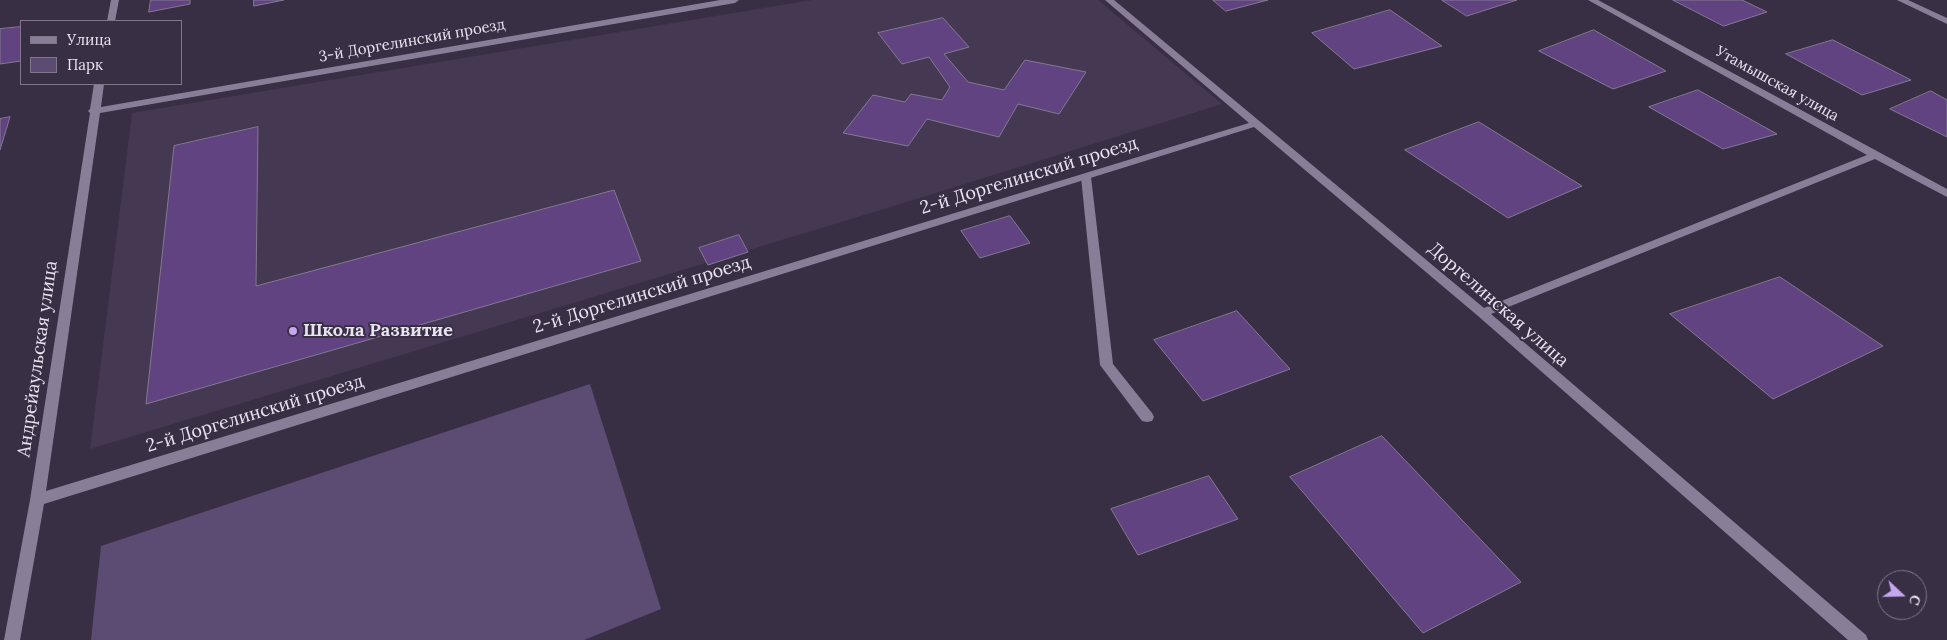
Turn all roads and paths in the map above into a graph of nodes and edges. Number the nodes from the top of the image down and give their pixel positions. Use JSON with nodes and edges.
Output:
{"nodes":[{"id":1,"x":115,"y":0,"type":"edge"},
{"id":2,"x":735,"y":0,"type":"edge"},
{"id":3,"x":1110,"y":0,"type":"edge"},
{"id":4,"x":1592,"y":0,"type":"edge"},
{"id":5,"x":1901,"y":0,"type":"edge"},
{"id":6,"x":111,"y":20,"type":"edge"},
{"id":7,"x":1947,"y":21,"type":"edge"},
{"id":8,"x":99,"y":85,"type":"edge"},
{"id":9,"x":93,"y":111,"type":"junction"},
{"id":10,"x":1258,"y":123,"type":"junction"},
{"id":11,"x":1875,"y":154,"type":"junction"},
{"id":12,"x":1086,"y":176,"type":"junction"},
{"id":13,"x":1947,"y":194,"type":"edge"},
{"id":14,"x":1482,"y":313,"type":"junction"},
{"id":15,"x":1147,"y":417,"type":"dead end"},
{"id":16,"x":37,"y":500,"type":"junction"},
{"id":17,"x":12,"y":640,"type":"edge"},
{"id":18,"x":1860,"y":640,"type":"edge"}],
"edges":[{"from":1,"to":6,"type":"street"},
{"from":2,"to":9,"type":"street","name":"3-й Доргелинский проезд"},
{"from":3,"to":10,"type":"street","name":"Доргелинская улица"},
{"from":4,"to":11,"type":"street","name":"Утамышская улица"},
{"from":5,"to":7,"type":"street"},
{"from":8,"to":9,"type":"street","name":"Андрейаульская улица"},
{"from":9,"to":16,"type":"street","name":"Андрейаульская улица"},
{"from":10,"to":12,"type":"street","name":"2-й Доргелинский проезд"},
{"from":10,"to":14,"type":"street","name":"Доргелинская улица"},
{"from":11,"to":13,"type":"street","name":"Утамышская улица"},
{"from":11,"to":14,"type":"street"},
{"from":12,"to":15,"type":"street"},
{"from":12,"to":16,"type":"street","name":"2-й Доргелинский проезд"},
{"from":14,"to":18,"type":"street","name":"Доргелинская улица"},
{"from":16,"to":17,"type":"street","name":"Андрейаульская улица"}]}
